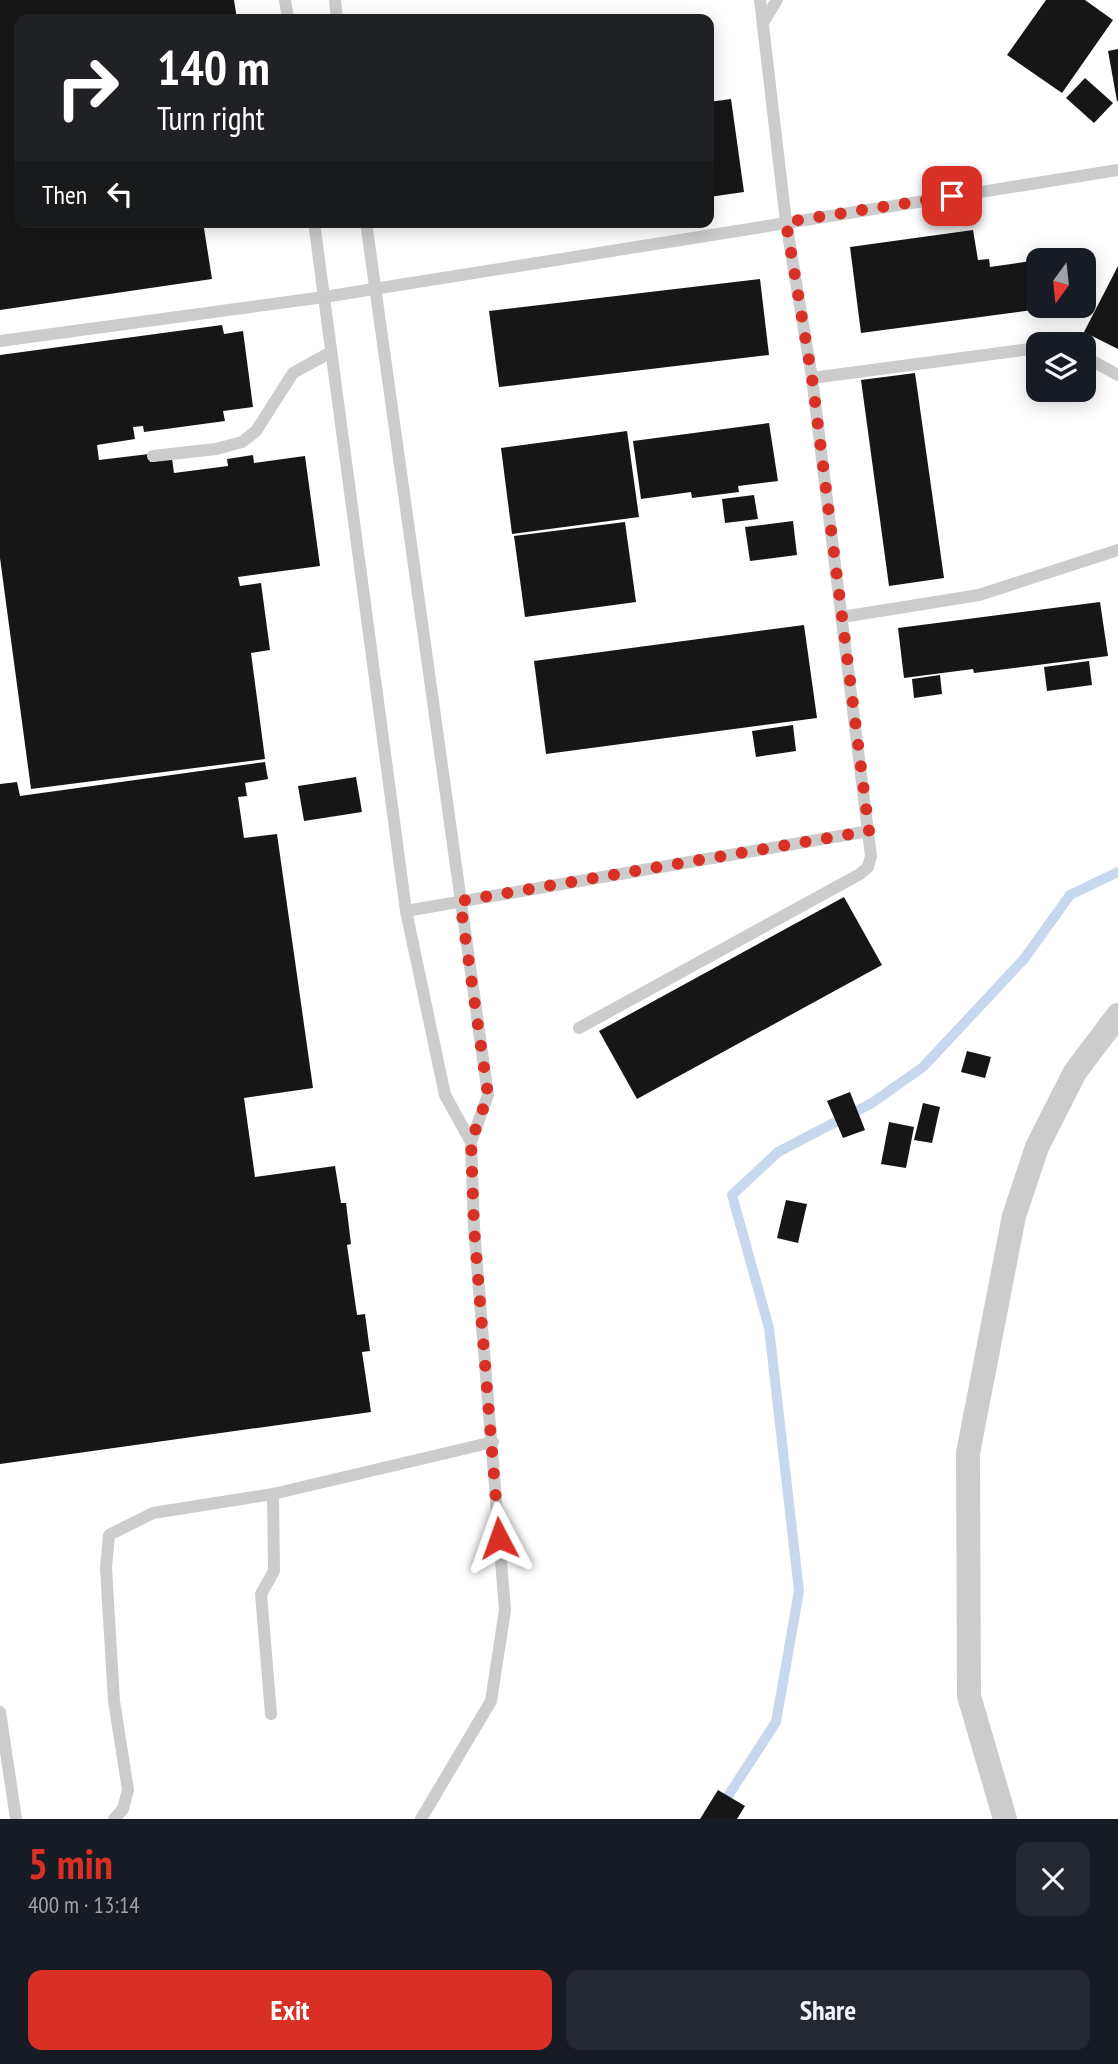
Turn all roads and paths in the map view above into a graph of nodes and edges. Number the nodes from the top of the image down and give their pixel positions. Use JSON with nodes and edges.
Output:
{"nodes":[{"id":1,"x":760,"y":0,"type":"edge"},
{"id":2,"x":777,"y":0,"type":"edge"},
{"id":3,"x":763,"y":23,"type":"junction"},
{"id":4,"x":1118,"y":170,"type":"edge"},
{"id":5,"x":786,"y":222,"type":"junction"},
{"id":6,"x":315,"y":228,"type":"edge"},
{"id":7,"x":367,"y":228,"type":"edge"},
{"id":8,"x":375,"y":288,"type":"junction"},
{"id":9,"x":324,"y":297,"type":"junction"},
{"id":10,"x":0,"y":341,"type":"edge"},
{"id":11,"x":1026,"y":350,"type":"edge"},
{"id":12,"x":331,"y":352,"type":"junction"},
{"id":13,"x":1096,"y":363,"type":"edge"},
{"id":14,"x":1118,"y":375,"type":"edge"},
{"id":15,"x":812,"y":378,"type":"junction"},
{"id":16,"x":153,"y":456,"type":"dead end"},
{"id":17,"x":1118,"y":550,"type":"edge"},
{"id":18,"x":842,"y":617,"type":"junction"},
{"id":19,"x":869,"y":831,"type":"junction"},
{"id":20,"x":460,"y":901,"type":"junction"},
{"id":21,"x":405,"y":911,"type":"junction"},
{"id":22,"x":1118,"y":1015,"type":"edge"},
{"id":23,"x":579,"y":1028,"type":"dead end"},
{"id":24,"x":471,"y":1142,"type":"junction"},
{"id":25,"x":493,"y":1441,"type":"junction"},
{"id":26,"x":273,"y":1494,"type":"junction"},
{"id":27,"x":0,"y":1712,"type":"edge"},
{"id":28,"x":271,"y":1714,"type":"dead end"},
{"id":29,"x":16,"y":1819,"type":"edge"},
{"id":30,"x":114,"y":1819,"type":"edge"},
{"id":31,"x":421,"y":1819,"type":"edge"},
{"id":32,"x":1005,"y":1819,"type":"edge"}],
"edges":[{"from":1,"to":3,"type":"lane"},
{"from":2,"to":3,"type":"lane"},
{"from":3,"to":5,"type":"lane"},
{"from":4,"to":5,"type":"lane"},
{"from":5,"to":8,"type":"lane"},
{"from":5,"to":15,"type":"lane"},
{"from":6,"to":9,"type":"lane"},
{"from":7,"to":8,"type":"lane"},
{"from":8,"to":9,"type":"lane"},
{"from":8,"to":20,"type":"lane"},
{"from":9,"to":10,"type":"lane"},
{"from":9,"to":12,"type":"lane"},
{"from":11,"to":15,"type":"lane"},
{"from":12,"to":16,"type":"lane"},
{"from":12,"to":21,"type":"lane"},
{"from":13,"to":14,"type":"lane"},
{"from":15,"to":18,"type":"lane"},
{"from":17,"to":18,"type":"lane"},
{"from":18,"to":19,"type":"lane"},
{"from":19,"to":20,"type":"lane"},
{"from":19,"to":23,"type":"lane"},
{"from":20,"to":21,"type":"lane"},
{"from":20,"to":24,"type":"lane"},
{"from":21,"to":24,"type":"lane"},
{"from":22,"to":32,"type":"street"},
{"from":24,"to":25,"type":"lane"},
{"from":25,"to":26,"type":"lane"},
{"from":25,"to":31,"type":"lane"},
{"from":26,"to":28,"type":"lane"},
{"from":26,"to":30,"type":"lane"},
{"from":27,"to":29,"type":"lane"}]}
